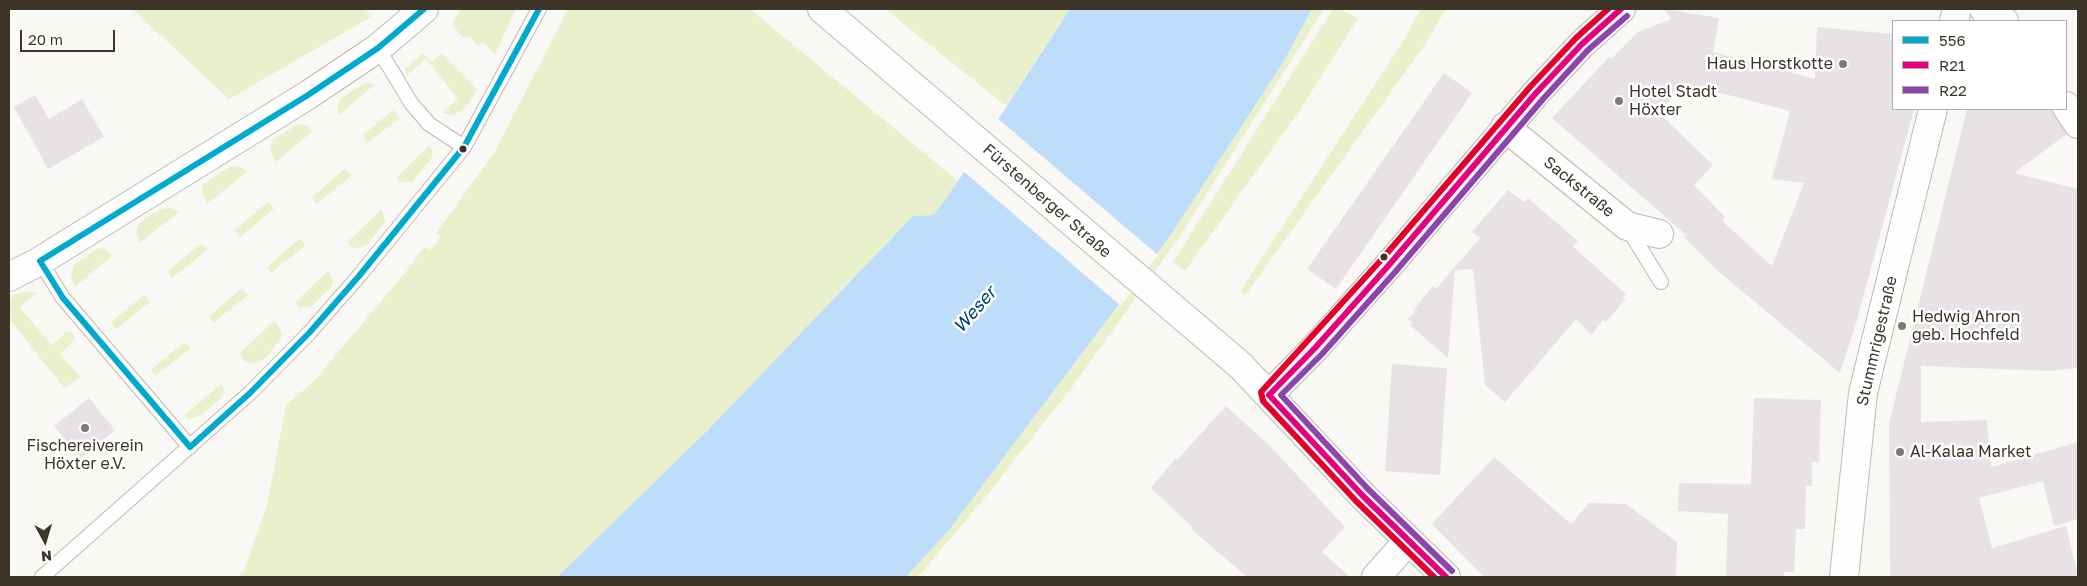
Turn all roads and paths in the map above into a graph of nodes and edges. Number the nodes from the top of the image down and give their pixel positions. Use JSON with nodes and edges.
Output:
{"nodes":[{"id":1,"x":424,"y":9,"type":"edge"},
{"id":2,"x":539,"y":9,"type":"edge"},
{"id":3,"x":822,"y":9,"type":"edge"},
{"id":4,"x":1621,"y":9,"type":"edge"},
{"id":5,"x":1984,"y":9,"type":"edge"},
{"id":6,"x":2002,"y":20,"type":"edge"},
{"id":7,"x":378,"y":48,"type":"junction"},
{"id":8,"x":2067,"y":108,"type":"edge"},
{"id":9,"x":1933,"y":110,"type":"edge"},
{"id":10,"x":2078,"y":124,"type":"edge"},
{"id":11,"x":1505,"y":127,"type":"junction"},
{"id":12,"x":464,"y":147,"type":"junction"},
{"id":13,"x":1626,"y":226,"type":"junction"},
{"id":14,"x":1659,"y":234,"type":"dead end"},
{"id":15,"x":40,"y":261,"type":"junction"},
{"id":16,"x":9,"y":277,"type":"edge"},
{"id":17,"x":1661,"y":282,"type":"dead end"},
{"id":18,"x":1269,"y":395,"type":"junction"},
{"id":19,"x":190,"y":447,"type":"junction"},
{"id":20,"x":1408,"y":541,"type":"junction"},
{"id":21,"x":42,"y":577,"type":"edge"},
{"id":22,"x":1376,"y":577,"type":"edge"},
{"id":23,"x":1446,"y":577,"type":"edge"},
{"id":24,"x":1844,"y":577,"type":"edge"}],
"edges":[{"from":1,"to":7,"type":"main road"},
{"from":2,"to":12,"type":"lane"},
{"from":3,"to":18,"type":"main road","name":"Fürstenberger Straße"},
{"from":4,"to":11,"type":"main road"},
{"from":5,"to":6,"type":"main road"},
{"from":7,"to":12,"type":"lane"},
{"from":7,"to":15,"type":"main road"},
{"from":8,"to":10,"type":"main road"},
{"from":9,"to":24,"type":"main road","name":"Stummrigestraße"},
{"from":11,"to":13,"type":"main road","name":"Sackstraße"},
{"from":11,"to":18,"type":"main road"},
{"from":12,"to":19,"type":"lane"},
{"from":13,"to":14,"type":"main road","name":"Sackstraße"},
{"from":13,"to":17,"type":"lane"},
{"from":15,"to":16,"type":"main road"},
{"from":15,"to":19,"type":"lane"},
{"from":18,"to":20,"type":"main road","name":"Fürstenberger Straße"},
{"from":19,"to":21,"type":"lane"},
{"from":20,"to":22,"type":"main road"},
{"from":20,"to":23,"type":"main road","name":"Fürstenberger Straße"}]}
